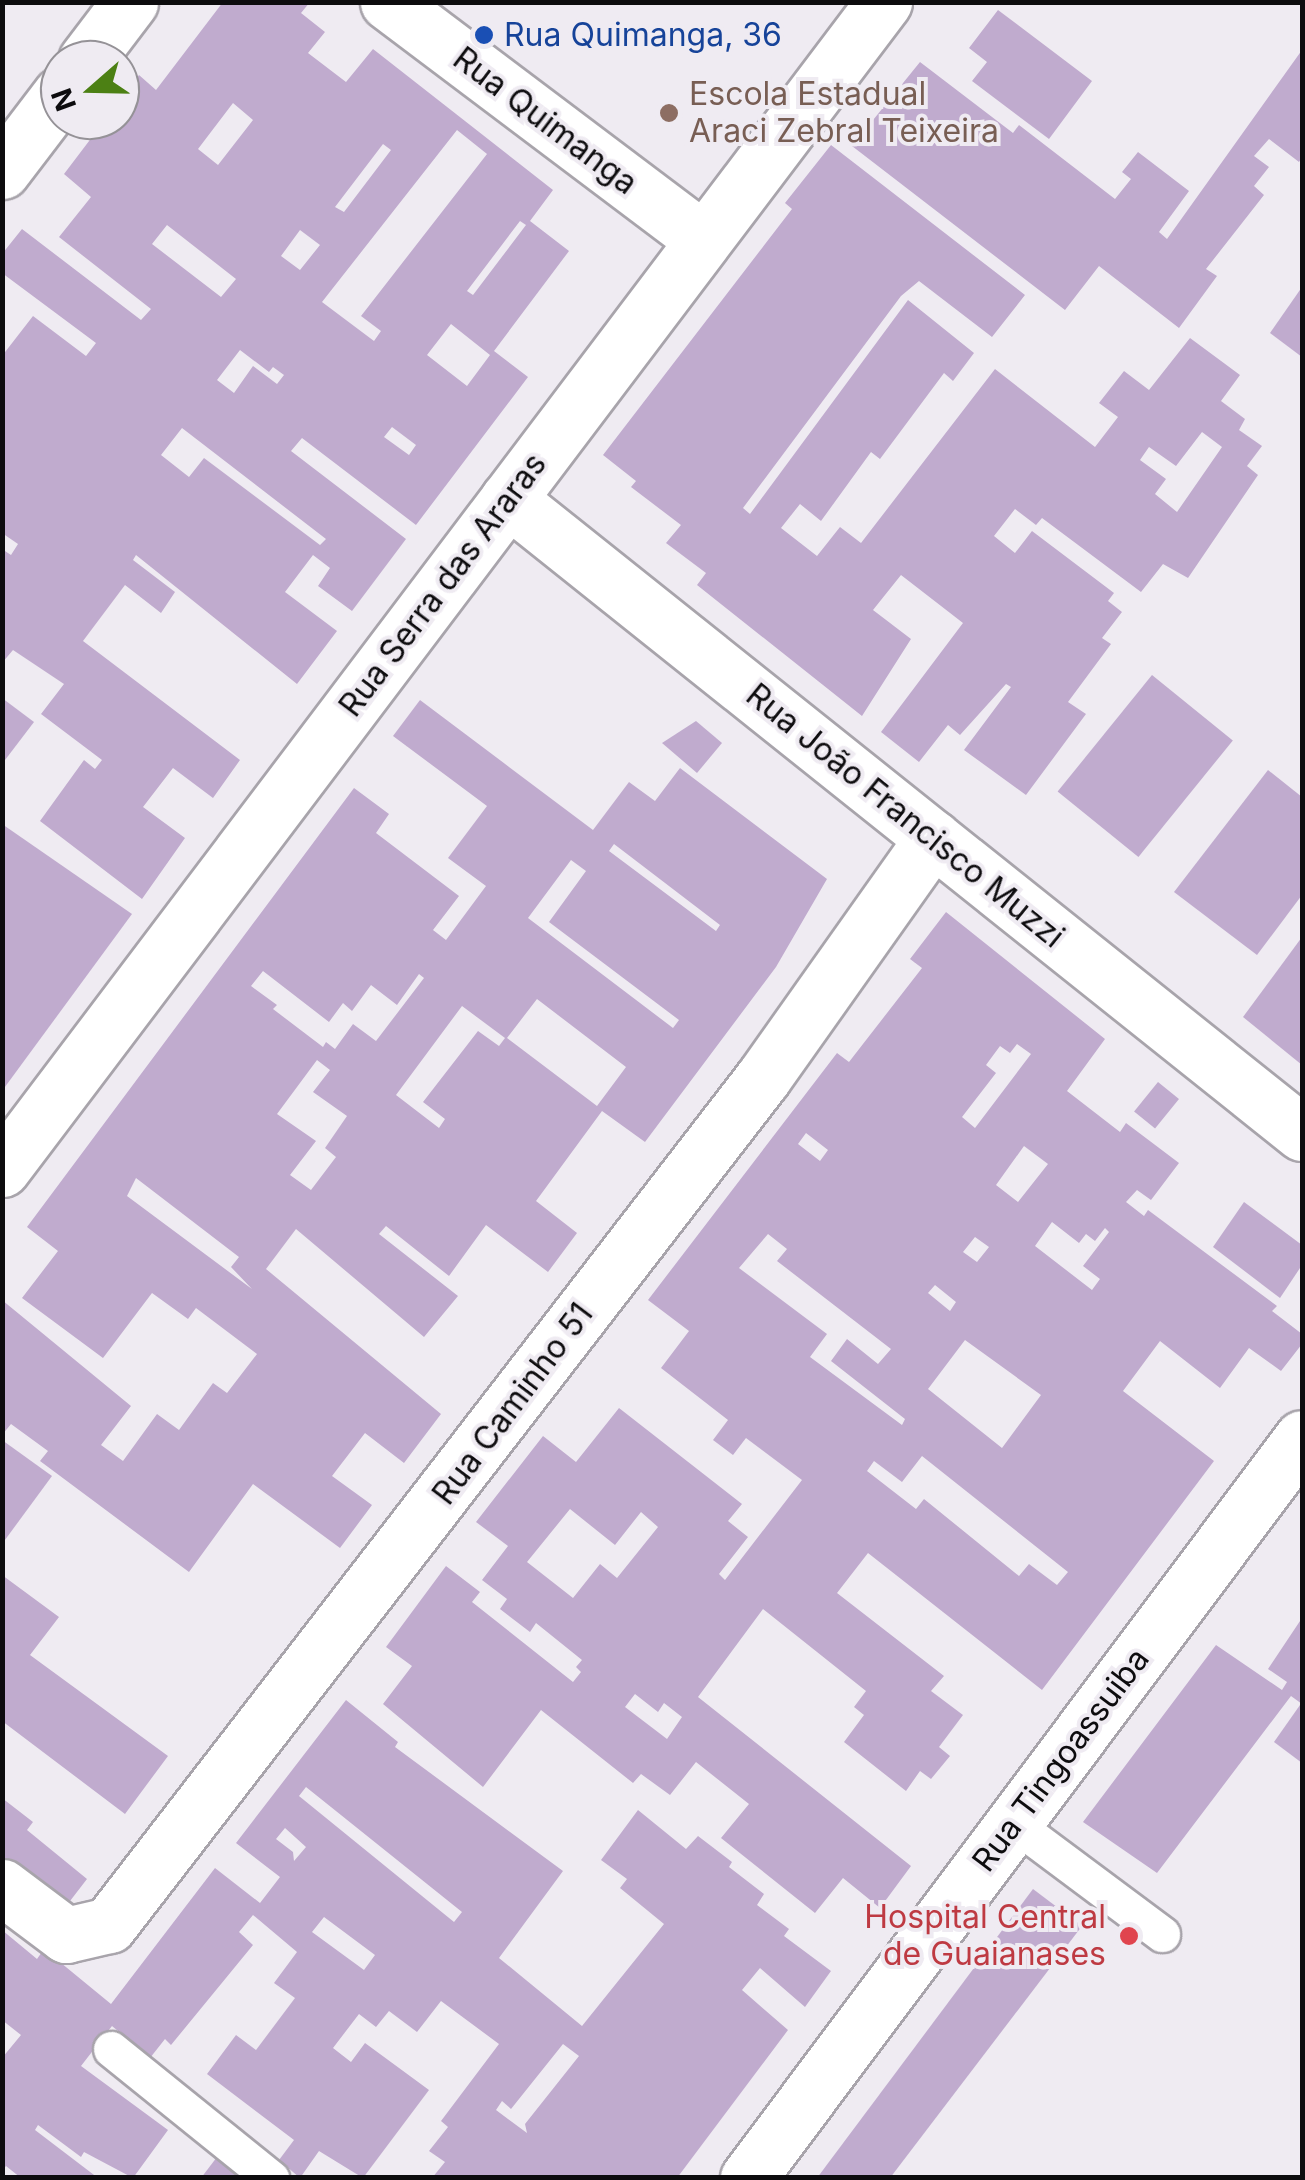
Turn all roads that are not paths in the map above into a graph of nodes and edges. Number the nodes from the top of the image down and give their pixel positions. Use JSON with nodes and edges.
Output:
{"nodes":[{"id":1,"x":130,"y":2,"type":"edge"},
{"id":2,"x":388,"y":2,"type":"edge"},
{"id":3,"x":884,"y":2,"type":"edge"},
{"id":4,"x":101,"y":40,"type":"edge"},
{"id":5,"x":40,"y":121,"type":"edge"},
{"id":6,"x":2,"y":171,"type":"edge"},
{"id":7,"x":703,"y":239,"type":"junction"},
{"id":8,"x":508,"y":498,"type":"junction"},
{"id":9,"x":933,"y":838,"type":"junction"},
{"id":10,"x":1302,"y":1133,"type":"edge"},
{"id":11,"x":2,"y":1168,"type":"edge"},
{"id":12,"x":1302,"y":1438,"type":"edge"},
{"id":13,"x":1013,"y":1824,"type":"junction"},
{"id":14,"x":2,"y":1887,"type":"edge"},
{"id":15,"x":1162,"y":1934,"type":"dead end"},
{"id":16,"x":112,"y":2049,"type":"dead end"},
{"id":17,"x":272,"y":2178,"type":"edge"},
{"id":18,"x":748,"y":2178,"type":"edge"}],
"edges":[{"from":1,"to":4,"type":"street"},
{"from":2,"to":7,"type":"street","name":"Rua Quimanga"},
{"from":3,"to":7,"type":"street","name":"Rua Serra das Araras"},
{"from":5,"to":6,"type":"street"},
{"from":7,"to":8,"type":"street","name":"Rua Serra das Araras"},
{"from":8,"to":9,"type":"street","name":"Rua João Francisco Muzzi"},
{"from":8,"to":11,"type":"street","name":"Rua Serra das Araras"},
{"from":9,"to":10,"type":"street","name":"Rua João Francisco Muzzi"},
{"from":9,"to":14,"type":"street","name":"Rua Caminho 51"},
{"from":12,"to":13,"type":"street","name":"Rua Tingoassuiba"},
{"from":13,"to":15,"type":"lane"},
{"from":13,"to":18,"type":"street","name":"Rua Tingoassuiba"},
{"from":16,"to":17,"type":"lane"}]}
